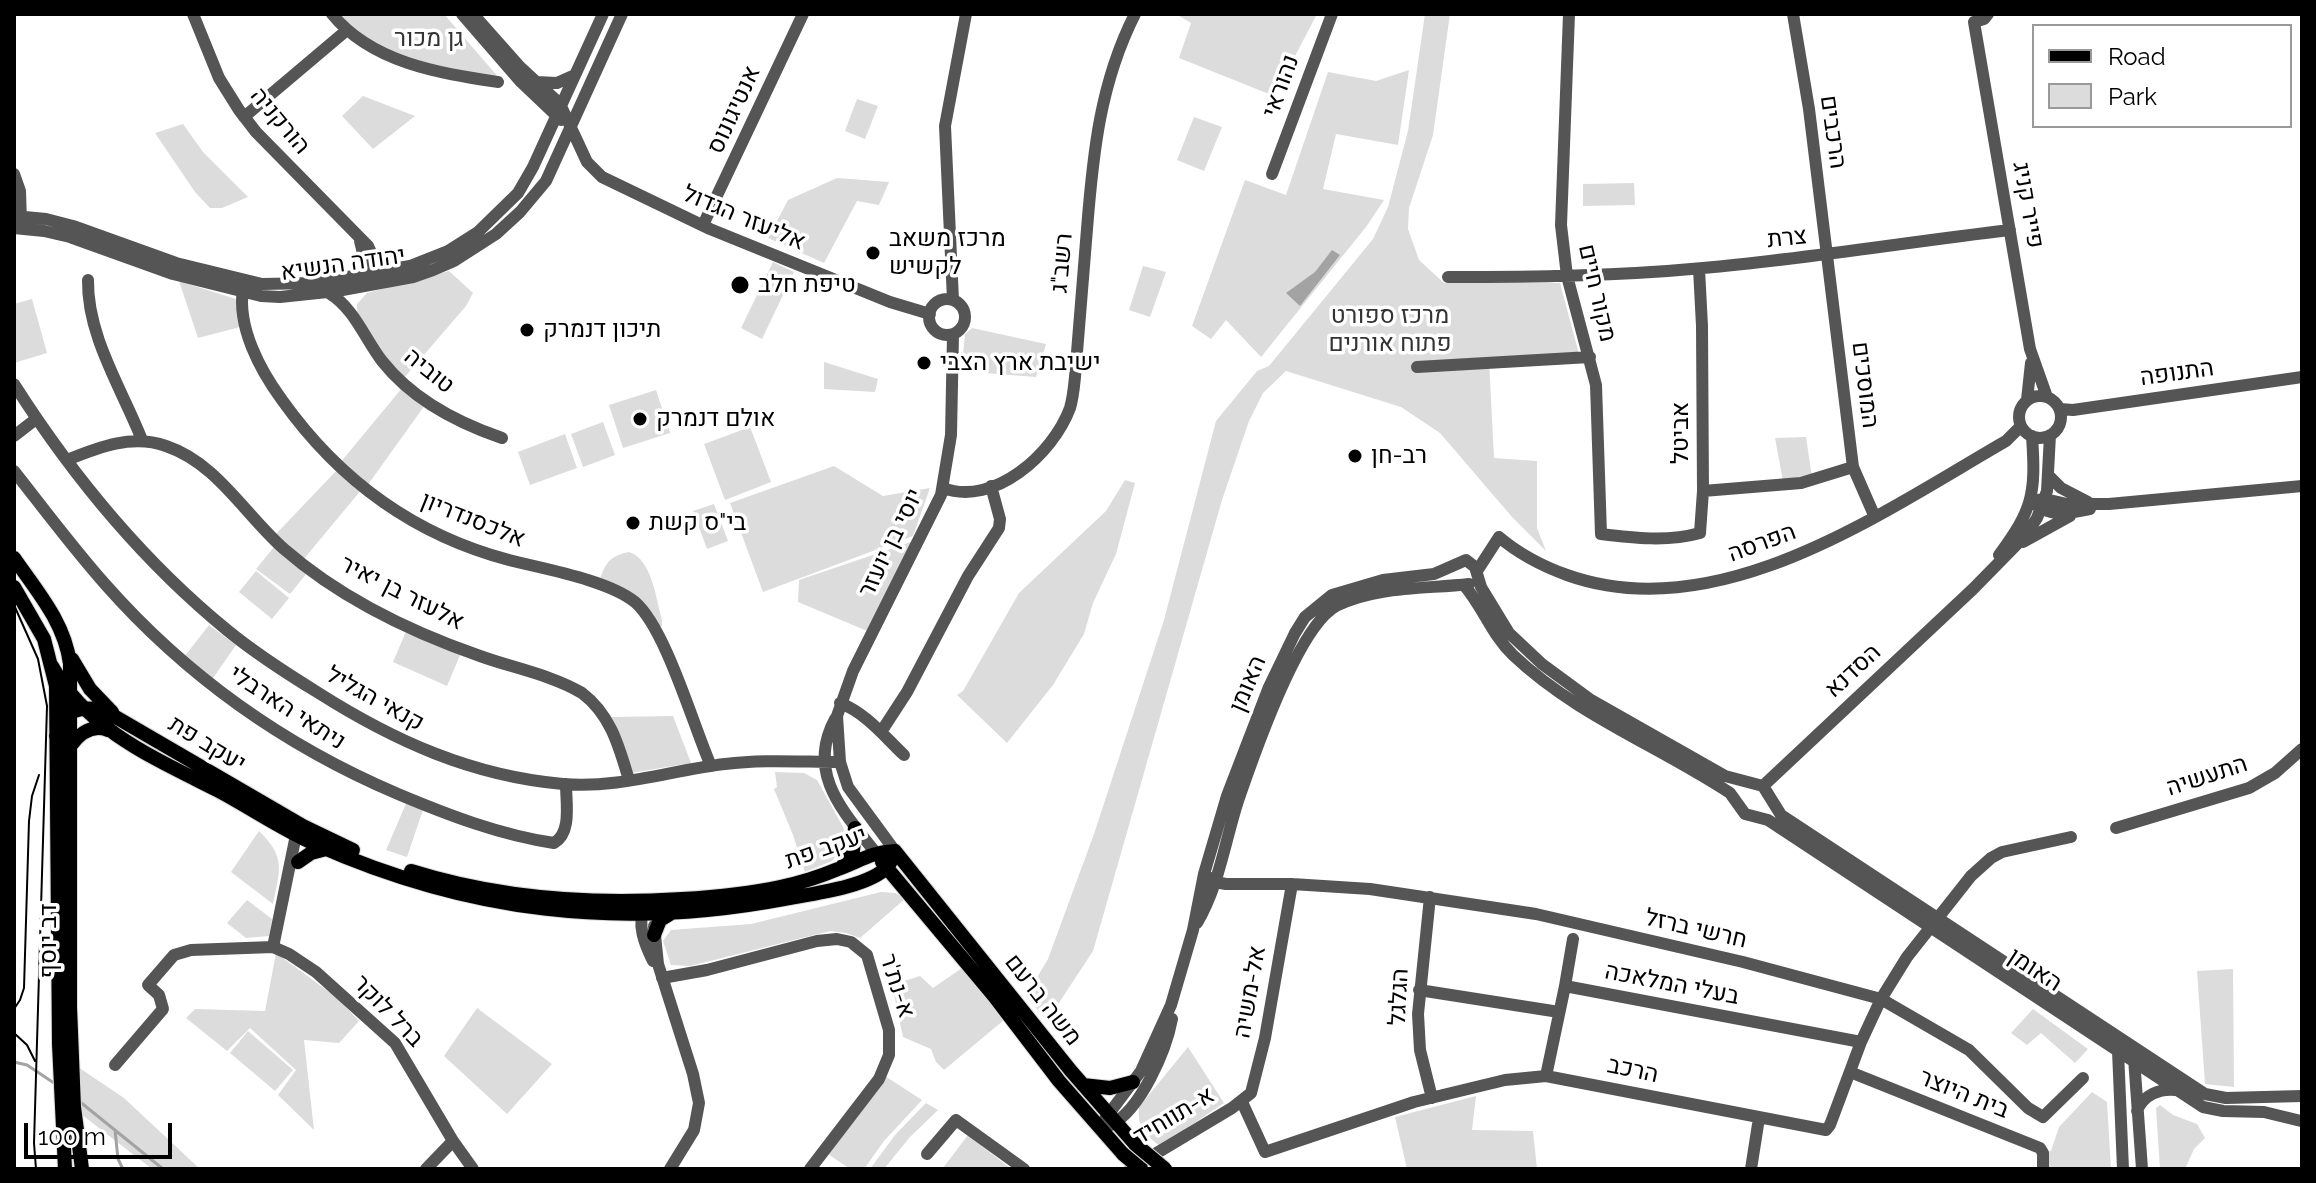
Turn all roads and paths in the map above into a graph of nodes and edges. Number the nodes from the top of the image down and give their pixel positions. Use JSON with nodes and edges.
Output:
{"nodes":[{"id":1,"x":193,"y":14,"type":"edge"},
{"id":2,"x":332,"y":14,"type":"edge"},
{"id":3,"x":462,"y":14,"type":"edge"},
{"id":4,"x":473,"y":14,"type":"edge"},
{"id":5,"x":603,"y":14,"type":"edge"},
{"id":6,"x":622,"y":14,"type":"edge"},
{"id":7,"x":803,"y":14,"type":"edge"},
{"id":8,"x":966,"y":14,"type":"edge"},
{"id":9,"x":1135,"y":14,"type":"edge"},
{"id":10,"x":1332,"y":14,"type":"edge"},
{"id":11,"x":1569,"y":14,"type":"edge"},
{"id":12,"x":1793,"y":14,"type":"edge"},
{"id":13,"x":1988,"y":14,"type":"edge"},
{"id":14,"x":1968,"y":18,"type":"edge"},
{"id":15,"x":347,"y":30,"type":"junction"},
{"id":16,"x":575,"y":75,"type":"junction"},
{"id":17,"x":498,"y":82,"type":"dead end"},
{"id":18,"x":536,"y":82,"type":"junction"},
{"id":19,"x":558,"y":111,"type":"junction"},
{"id":20,"x":244,"y":117,"type":"junction"},
{"id":21,"x":570,"y":126,"type":"junction"},
{"id":22,"x":558,"y":159,"type":"junction"},
{"id":23,"x":587,"y":162,"type":"junction"},
{"id":24,"x":14,"y":174,"type":"edge"},
{"id":25,"x":1272,"y":174,"type":"dead end"},
{"id":26,"x":18,"y":222,"type":"edge"},
{"id":27,"x":703,"y":225,"type":"junction"},
{"id":28,"x":2010,"y":230,"type":"junction"},
{"id":29,"x":1827,"y":256,"type":"junction"},
{"id":30,"x":1699,"y":269,"type":"junction"},
{"id":31,"x":1567,"y":276,"type":"junction"},
{"id":32,"x":1448,"y":277,"type":"dead end"},
{"id":33,"x":371,"y":279,"type":"junction"},
{"id":34,"x":88,"y":280,"type":"dead end"},
{"id":35,"x":243,"y":287,"type":"junction"},
{"id":36,"x":329,"y":293,"type":"junction"},
{"id":37,"x":953,"y":300,"type":"junction"},
{"id":38,"x":350,"y":312,"type":"junction"},
{"id":39,"x":930,"y":314,"type":"junction"},
{"id":40,"x":953,"y":334,"type":"junction"},
{"id":41,"x":2030,"y":349,"type":"junction"},
{"id":42,"x":1590,"y":357,"type":"junction"},
{"id":43,"x":1417,"y":367,"type":"dead end"},
{"id":44,"x":2302,"y":377,"type":"edge"},
{"id":45,"x":14,"y":384,"type":"edge"},
{"id":46,"x":2047,"y":397,"type":"junction"},
{"id":47,"x":2027,"y":400,"type":"junction"},
{"id":48,"x":2060,"y":409,"type":"junction"},
{"id":49,"x":36,"y":419,"type":"junction"},
{"id":50,"x":2021,"y":426,"type":"junction"},
{"id":51,"x":2050,"y":435,"type":"junction"},
{"id":52,"x":14,"y":436,"type":"edge"},
{"id":53,"x":2032,"y":436,"type":"junction"},
{"id":54,"x":502,"y":438,"type":"dead end"},
{"id":55,"x":142,"y":440,"type":"junction"},
{"id":56,"x":67,"y":460,"type":"junction"},
{"id":57,"x":1853,"y":467,"type":"junction"},
{"id":58,"x":14,"y":471,"type":"edge"},
{"id":59,"x":2050,"y":477,"type":"junction"},
{"id":60,"x":991,"y":486,"type":"junction"},
{"id":61,"x":2302,"y":486,"type":"edge"},
{"id":62,"x":943,"y":488,"type":"junction"},
{"id":63,"x":1703,"y":491,"type":"junction"},
{"id":64,"x":2039,"y":503,"type":"junction"},
{"id":65,"x":2102,"y":504,"type":"junction"},
{"id":66,"x":2079,"y":511,"type":"junction"},
{"id":67,"x":1874,"y":515,"type":"junction"},
{"id":68,"x":1499,"y":537,"type":"junction"},
{"id":69,"x":2017,"y":546,"type":"junction"},
{"id":70,"x":14,"y":558,"type":"edge"},
{"id":71,"x":1461,"y":561,"type":"junction"},
{"id":72,"x":1476,"y":573,"type":"junction"},
{"id":73,"x":1462,"y":584,"type":"junction"},
{"id":74,"x":14,"y":587,"type":"edge"},
{"id":75,"x":1973,"y":589,"type":"junction"},
{"id":76,"x":68,"y":651,"type":"junction"},
{"id":77,"x":52,"y":666,"type":"junction"},
{"id":78,"x":71,"y":694,"type":"junction"},
{"id":79,"x":77,"y":710,"type":"junction"},
{"id":80,"x":838,"y":710,"type":"junction"},
{"id":81,"x":118,"y":717,"type":"junction"},
{"id":82,"x":108,"y":730,"type":"junction"},
{"id":83,"x":881,"y":732,"type":"junction"},
{"id":84,"x":56,"y":736,"type":"junction"},
{"id":85,"x":71,"y":745,"type":"junction"},
{"id":86,"x":2302,"y":749,"type":"edge"},
{"id":87,"x":904,"y":755,"type":"dead end"},
{"id":88,"x":826,"y":762,"type":"junction"},
{"id":89,"x":840,"y":762,"type":"junction"},
{"id":90,"x":711,"y":766,"type":"junction"},
{"id":91,"x":629,"y":780,"type":"junction"},
{"id":92,"x":566,"y":784,"type":"junction"},
{"id":93,"x":1757,"y":784,"type":"junction"},
{"id":94,"x":1771,"y":798,"type":"junction"},
{"id":95,"x":1738,"y":806,"type":"junction"},
{"id":96,"x":1757,"y":817,"type":"junction"},
{"id":97,"x":855,"y":828,"type":"junction"},
{"id":98,"x":2116,"y":828,"type":"dead end"},
{"id":99,"x":301,"y":833,"type":"junction"},
{"id":100,"x":2071,"y":837,"type":"dead end"},
{"id":101,"x":326,"y":849,"type":"junction"},
{"id":102,"x":895,"y":851,"type":"junction"},
{"id":103,"x":875,"y":852,"type":"junction"},
{"id":104,"x":298,"y":862,"type":"junction"},
{"id":105,"x":841,"y":868,"type":"junction"},
{"id":106,"x":887,"y":868,"type":"junction"},
{"id":107,"x":1212,"y":876,"type":"junction"},
{"id":108,"x":288,"y":879,"type":"junction"},
{"id":109,"x":860,"y":882,"type":"junction"},
{"id":110,"x":1292,"y":884,"type":"junction"},
{"id":111,"x":902,"y":887,"type":"junction"},
{"id":112,"x":1430,"y":897,"type":"junction"},
{"id":113,"x":647,"y":909,"type":"junction"},
{"id":114,"x":673,"y":912,"type":"junction"},
{"id":115,"x":1934,"y":922,"type":"junction"},
{"id":116,"x":654,"y":935,"type":"junction"},
{"id":117,"x":1573,"y":939,"type":"dead end"},
{"id":118,"x":273,"y":947,"type":"junction"},
{"id":119,"x":1964,"y":950,"type":"junction"},
{"id":120,"x":1907,"y":957,"type":"junction"},
{"id":121,"x":662,"y":978,"type":"junction"},
{"id":122,"x":1565,"y":986,"type":"junction"},
{"id":123,"x":1176,"y":990,"type":"junction"},
{"id":124,"x":1419,"y":990,"type":"junction"},
{"id":125,"x":999,"y":991,"type":"junction"},
{"id":126,"x":1881,"y":999,"type":"junction"},
{"id":127,"x":1559,"y":1012,"type":"junction"},
{"id":128,"x":1861,"y":1042,"type":"junction"},
{"id":129,"x":2133,"y":1046,"type":"junction"},
{"id":130,"x":1042,"y":1047,"type":"junction"},
{"id":131,"x":66,"y":1051,"type":"junction"},
{"id":132,"x":2118,"y":1051,"type":"junction"},
{"id":133,"x":2134,"y":1062,"type":"junction"},
{"id":134,"x":115,"y":1065,"type":"dead end"},
{"id":135,"x":1850,"y":1072,"type":"junction"},
{"id":136,"x":1546,"y":1076,"type":"junction"},
{"id":137,"x":2083,"y":1078,"type":"dead end"},
{"id":138,"x":1133,"y":1082,"type":"junction"},
{"id":139,"x":1083,"y":1085,"type":"junction"},
{"id":140,"x":2178,"y":1090,"type":"junction"},
{"id":141,"x":2302,"y":1097,"type":"edge"},
{"id":142,"x":1432,"y":1098,"type":"junction"},
{"id":143,"x":1242,"y":1102,"type":"junction"},
{"id":144,"x":67,"y":1106,"type":"junction"},
{"id":145,"x":2137,"y":1111,"type":"junction"},
{"id":146,"x":1112,"y":1118,"type":"junction"},
{"id":147,"x":1759,"y":1118,"type":"junction"},
{"id":148,"x":2302,"y":1122,"type":"edge"},
{"id":149,"x":1101,"y":1129,"type":"junction"},
{"id":150,"x":453,"y":1141,"type":"junction"},
{"id":151,"x":927,"y":1154,"type":"dead end"},
{"id":152,"x":65,"y":1169,"type":"edge"},
{"id":153,"x":82,"y":1169,"type":"edge"},
{"id":154,"x":426,"y":1169,"type":"edge"},
{"id":155,"x":473,"y":1169,"type":"edge"},
{"id":156,"x":670,"y":1169,"type":"edge"},
{"id":157,"x":810,"y":1169,"type":"edge"},
{"id":158,"x":1024,"y":1169,"type":"edge"},
{"id":159,"x":1130,"y":1169,"type":"edge"},
{"id":160,"x":1141,"y":1169,"type":"edge"},
{"id":161,"x":1165,"y":1169,"type":"edge"},
{"id":162,"x":1751,"y":1169,"type":"edge"},
{"id":163,"x":2043,"y":1169,"type":"edge"},
{"id":164,"x":2123,"y":1169,"type":"edge"},
{"id":165,"x":2142,"y":1169,"type":"edge"}],
"edges":[{"from":1,"to":20,"type":"street","name":"הורקניה"},
{"from":2,"to":15,"type":"street"},
{"from":3,"to":19,"type":"street"},
{"from":4,"to":18,"type":"street"},
{"from":5,"to":16,"type":"street","name":"יהודה הנשיא"},
{"from":6,"to":21,"type":"street","name":"יהודה הנשיא"},
{"from":7,"to":27,"type":"street","name":"אנטיגונוס"},
{"from":8,"to":37,"type":"street"},
{"from":9,"to":60,"type":"street","name":"רשב\"ג"},
{"from":10,"to":25,"type":"street","name":"נהוראי"},
{"from":11,"to":31,"type":"street","name":"מקור חיים"},
{"from":12,"to":29,"type":"street","name":"הרכבים"},
{"from":13,"to":14,"type":"street"},
{"from":14,"to":28,"type":"street","name":"פייר קניג"},
{"from":15,"to":17,"type":"street"},
{"from":15,"to":20,"type":"street"},
{"from":16,"to":18,"type":"street"},
{"from":16,"to":19,"type":"street","name":"יהודה הנשיא"},
{"from":18,"to":19,"type":"street"},
{"from":19,"to":21,"type":"street","name":"אליעזר הגדול"},
{"from":19,"to":33,"type":"street","name":"יהודה הנשיא"},
{"from":20,"to":33,"type":"street","name":"הורקניה"},
{"from":21,"to":22,"type":"street","name":"יהודה הנשיא"},
{"from":21,"to":23,"type":"street","name":"אליעזר הגדול"},
{"from":22,"to":23,"type":"street"},
{"from":22,"to":33,"type":"street","name":"יהודה הנשיא"},
{"from":23,"to":27,"type":"street","name":"אליעזר הגדול"},
{"from":24,"to":26,"type":"street"},
{"from":26,"to":35,"type":"street","name":"יהודה הנשיא"},
{"from":27,"to":39,"type":"street","name":"אליעזר הגדול"},
{"from":28,"to":29,"type":"street","name":"צרת"},
{"from":28,"to":41,"type":"street","name":"פייר קניג"},
{"from":29,"to":30,"type":"street","name":"צרת"},
{"from":29,"to":57,"type":"street","name":"המוסכים"},
{"from":30,"to":31,"type":"street","name":"צרת"},
{"from":30,"to":63,"type":"street","name":"אביטל"},
{"from":31,"to":32,"type":"street","name":"צרת"},
{"from":31,"to":42,"type":"street","name":"מקור חיים"},
{"from":33,"to":35,"type":"street","name":"יהודה הנשיא"},
{"from":33,"to":36,"type":"street","name":"יהודה הנשיא"},
{"from":33,"to":38,"type":"street"},
{"from":34,"to":55,"type":"street"},
{"from":35,"to":36,"type":"street","name":"יהודה הנשיא"},
{"from":35,"to":90,"type":"street","name":"אלכסנדריון"},
{"from":36,"to":38,"type":"street","name":"טוביה"},
{"from":37,"to":39,"type":"street"},
{"from":37,"to":40,"type":"street"},
{"from":38,"to":54,"type":"street","name":"טוביה"},
{"from":39,"to":40,"type":"street"},
{"from":40,"to":62,"type":"street","name":"יוסי בן יועזר"},
{"from":41,"to":46,"type":"street","name":"פייר קניג"},
{"from":41,"to":47,"type":"street","name":"פייר קניג"},
{"from":42,"to":43,"type":"street"},
{"from":42,"to":63,"type":"street","name":"מקור חיים"},
{"from":44,"to":48,"type":"street","name":"התנופה"},
{"from":45,"to":49,"type":"street","name":"קנאי הגליל"},
{"from":46,"to":47,"type":"street"},
{"from":46,"to":48,"type":"street"},
{"from":47,"to":50,"type":"street"},
{"from":48,"to":51,"type":"street"},
{"from":49,"to":52,"type":"street"},
{"from":49,"to":56,"type":"street","name":"קנאי הגליל"},
{"from":50,"to":53,"type":"street"},
{"from":50,"to":67,"type":"street","name":"הפרסה"},
{"from":51,"to":53,"type":"street"},
{"from":51,"to":59,"type":"street"},
{"from":53,"to":64,"type":"street"},
{"from":55,"to":56,"type":"street","name":"אלעזר בן יאיר"},
{"from":55,"to":91,"type":"street","name":"אלעזר בן יאיר"},
{"from":56,"to":92,"type":"street","name":"קנאי הגליל"},
{"from":57,"to":63,"type":"street","name":"אביטל"},
{"from":57,"to":67,"type":"street","name":"המוסכים"},
{"from":58,"to":92,"type":"street","name":"ניתאי הארבלי"},
{"from":59,"to":64,"type":"street"},
{"from":59,"to":65,"type":"street"},
{"from":60,"to":62,"type":"street","name":"רשב\"ג"},
{"from":60,"to":83,"type":"street"},
{"from":61,"to":65,"type":"street"},
{"from":62,"to":80,"type":"street","name":"יוסי בן יועזר"},
{"from":64,"to":65,"type":"street"},
{"from":64,"to":66,"type":"street"},
{"from":64,"to":69,"type":"street","name":"הסדנא"},
{"from":64,"to":75,"type":"street","name":"הסדנא"},
{"from":65,"to":66,"type":"street"},
{"from":66,"to":69,"type":"street"},
{"from":67,"to":68,"type":"street","name":"הפרסה"},
{"from":68,"to":71,"type":"street"},
{"from":68,"to":72,"type":"street"},
{"from":69,"to":75,"type":"street","name":"הסדנא"},
{"from":70,"to":76,"type":"main road"},
{"from":71,"to":72,"type":"street"},
{"from":71,"to":73,"type":"street"},
{"from":71,"to":107,"type":"street","name":"האומן"},
{"from":72,"to":73,"type":"street"},
{"from":72,"to":93,"type":"street"},
{"from":73,"to":95,"type":"street","name":"האומן"},
{"from":73,"to":107,"type":"street","name":"האומן"},
{"from":74,"to":77,"type":"main road","name":"יעקב פת"},
{"from":75,"to":93,"type":"street","name":"הסדנא"},
{"from":76,"to":78,"type":"main road"},
{"from":76,"to":81,"type":"main road"},
{"from":77,"to":78,"type":"main road","name":"יעקב פת"},
{"from":77,"to":84,"type":"main road","name":"יעקב פת"},
{"from":78,"to":79,"type":"main road","name":"יעקב פת"},
{"from":79,"to":81,"type":"main road","name":"יעקב פת"},
{"from":79,"to":82,"type":"main road","name":"יעקב פת"},
{"from":79,"to":84,"type":"main road"},
{"from":79,"to":85,"type":"main road","name":"דב יוסף"},
{"from":80,"to":83,"type":"street"},
{"from":80,"to":88,"type":"street","name":"יוסי בן יועזר"},
{"from":80,"to":89,"type":"street","name":"יוסי בן יועזר"},
{"from":81,"to":99,"type":"main road","name":"יעקב פת"},
{"from":82,"to":85,"type":"main road"},
{"from":82,"to":99,"type":"main road","name":"יעקב פת"},
{"from":83,"to":87,"type":"street"},
{"from":84,"to":131,"type":"main road","name":"דב יוסף"},
{"from":85,"to":131,"type":"main road","name":"דב יוסף"},
{"from":86,"to":98,"type":"street","name":"התעשיה"},
{"from":88,"to":89,"type":"street","name":"קנאי הגליל"},
{"from":88,"to":90,"type":"street","name":"קנאי הגליל"},
{"from":88,"to":97,"type":"street","name":"יוסי בן יועזר"},
{"from":89,"to":102,"type":"street","name":"יוסי בן יועזר"},
{"from":90,"to":91,"type":"street","name":"קנאי הגליל"},
{"from":91,"to":92,"type":"street","name":"קנאי הגליל"},
{"from":93,"to":94,"type":"street","name":"האומן"},
{"from":93,"to":95,"type":"street"},
{"from":94,"to":96,"type":"street"},
{"from":94,"to":115,"type":"street","name":"האומן"},
{"from":95,"to":96,"type":"street","name":"האומן"},
{"from":96,"to":115,"type":"street","name":"האומן"},
{"from":97,"to":103,"type":"street","name":"יוסי בן יועזר"},
{"from":97,"to":105,"type":"main road"},
{"from":99,"to":101,"type":"main road","name":"יעקב פת"},
{"from":99,"to":104,"type":"street"},
{"from":99,"to":108,"type":"street"},
{"from":99,"to":113,"type":"main road","name":"יעקב פת"},
{"from":100,"to":115,"type":"street"},
{"from":101,"to":104,"type":"main road"},
{"from":101,"to":113,"type":"main road","name":"יעקב פת"},
{"from":102,"to":103,"type":"main road","name":"יעקב פת"},
{"from":102,"to":106,"type":"main road","name":"יעקב פת"},
{"from":102,"to":125,"type":"main road","name":"משה ברעם"},
{"from":103,"to":105,"type":"main road","name":"יעקב פת"},
{"from":103,"to":106,"type":"main road","name":"משה ברעם"},
{"from":104,"to":108,"type":"street"},
{"from":105,"to":113,"type":"main road","name":"יעקב פת"},
{"from":106,"to":109,"type":"main road","name":"יעקב פת"},
{"from":106,"to":111,"type":"main road","name":"משה ברעם"},
{"from":107,"to":110,"type":"street","name":"חרשי ברזל"},
{"from":107,"to":123,"type":"street","name":"האומן"},
{"from":108,"to":118,"type":"street"},
{"from":109,"to":111,"type":"main road"},
{"from":109,"to":114,"type":"main road","name":"יעקב פת"},
{"from":110,"to":112,"type":"street","name":"חרשי ברזל"},
{"from":110,"to":143,"type":"street","name":"אל-משיה"},
{"from":111,"to":125,"type":"main road","name":"משה ברעם"},
{"from":112,"to":124,"type":"street","name":"הגלגל"},
{"from":112,"to":126,"type":"street","name":"חרשי ברזל"},
{"from":113,"to":114,"type":"main road","name":"יעקב פת"},
{"from":113,"to":116,"type":"street"},
{"from":113,"to":121,"type":"street"},
{"from":114,"to":116,"type":"main road"},
{"from":115,"to":119,"type":"street","name":"האומן"},
{"from":115,"to":120,"type":"street","name":"הרכב"},
{"from":115,"to":129,"type":"street","name":"האומן"},
{"from":116,"to":121,"type":"street"},
{"from":117,"to":122,"type":"street"},
{"from":118,"to":134,"type":"street"},
{"from":118,"to":150,"type":"street","name":"ברל לוקר"},
{"from":119,"to":120,"type":"street"},
{"from":119,"to":132,"type":"street","name":"האומן"},
{"from":120,"to":126,"type":"street","name":"הרכב"},
{"from":121,"to":156,"type":"street"},
{"from":121,"to":157,"type":"street","name":"א-נת'ר"},
{"from":122,"to":127,"type":"street"},
{"from":122,"to":128,"type":"street","name":"בעלי המלאכה"},
{"from":123,"to":138,"type":"street","name":"האומן"},
{"from":123,"to":146,"type":"street","name":"האומן"},
{"from":124,"to":127,"type":"street"},
{"from":124,"to":142,"type":"street","name":"הגלגל"},
{"from":125,"to":130,"type":"main road","name":"משה ברעם"},
{"from":126,"to":128,"type":"street","name":"הרכב"},
{"from":126,"to":137,"type":"street","name":"חרשי ברזל"},
{"from":127,"to":136,"type":"street"},
{"from":128,"to":135,"type":"street","name":"הרכב"},
{"from":129,"to":133,"type":"street"},
{"from":129,"to":141,"type":"street","name":"האומן"},
{"from":130,"to":139,"type":"main road","name":"משה ברעם"},
{"from":130,"to":149,"type":"main road","name":"משה ברעם"},
{"from":131,"to":144,"type":"main road","name":"דב יוסף"},
{"from":132,"to":133,"type":"street","name":"האומן"},
{"from":132,"to":164,"type":"street"},
{"from":133,"to":140,"type":"street","name":"האומן"},
{"from":133,"to":145,"type":"street"},
{"from":135,"to":147,"type":"street","name":"הרכב"},
{"from":135,"to":163,"type":"street","name":"בית היוצר"},
{"from":136,"to":142,"type":"street","name":"הרכב"},
{"from":136,"to":147,"type":"street","name":"הרכב"},
{"from":138,"to":139,"type":"main road"},
{"from":138,"to":146,"type":"street","name":"האומן"},
{"from":139,"to":146,"type":"main road","name":"משה ברעם"},
{"from":140,"to":145,"type":"street"},
{"from":140,"to":148,"type":"street","name":"האומן"},
{"from":141,"to":148,"type":"street"},
{"from":142,"to":143,"type":"street","name":"הרכב"},
{"from":143,"to":159,"type":"street","name":"א-תווחיד"},
{"from":144,"to":152,"type":"main road","name":"דב יוסף"},
{"from":144,"to":153,"type":"main road","name":"דב יוסף"},
{"from":145,"to":165,"type":"street"},
{"from":146,"to":149,"type":"street"},
{"from":146,"to":161,"type":"main road","name":"משה ברעם","bridge":true},
{"from":147,"to":162,"type":"street"},
{"from":149,"to":160,"type":"main road","name":"משה ברעם","bridge":true},
{"from":150,"to":154,"type":"street"},
{"from":150,"to":155,"type":"street","name":"ברל לוקר"},
{"from":151,"to":158,"type":"street"}]}
